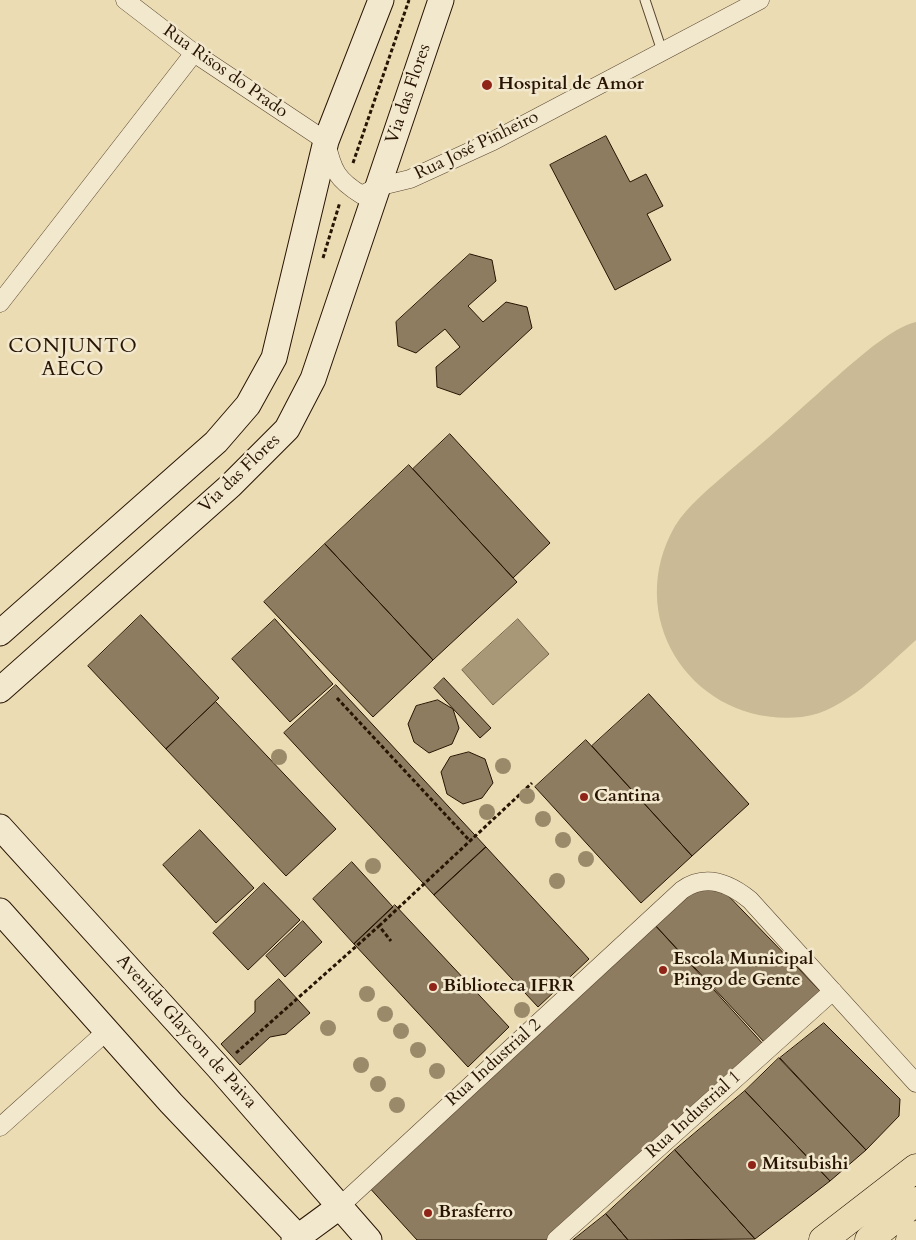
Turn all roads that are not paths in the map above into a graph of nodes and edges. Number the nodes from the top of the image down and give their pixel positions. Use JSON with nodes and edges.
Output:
{"nodes":[{"id":1,"x":125,"y":0,"type":"edge"},
{"id":2,"x":381,"y":0,"type":"edge"},
{"id":3,"x":441,"y":0,"type":"edge"},
{"id":4,"x":646,"y":0,"type":"edge"},
{"id":5,"x":760,"y":0,"type":"edge"},
{"id":6,"x":662,"y":50,"type":"junction"},
{"id":7,"x":194,"y":52,"type":"junction"},
{"id":8,"x":326,"y":141,"type":"junction"},
{"id":9,"x":377,"y":187,"type":"junction"},
{"id":10,"x":0,"y":303,"type":"edge"},
{"id":11,"x":0,"y":633,"type":"edge"},
{"id":12,"x":0,"y":690,"type":"edge"},
{"id":13,"x":0,"y":827,"type":"edge"},
{"id":14,"x":0,"y":911,"type":"edge"},
{"id":15,"x":833,"y":991,"type":"junction"},
{"id":16,"x":108,"y":1030,"type":"junction"},
{"id":17,"x":916,"y":1083,"type":"edge"},
{"id":18,"x":0,"y":1127,"type":"edge"},
{"id":19,"x":916,"y":1168,"type":"edge"},
{"id":20,"x":916,"y":1201,"type":"edge"},
{"id":21,"x":339,"y":1207,"type":"junction"},
{"id":22,"x":916,"y":1235,"type":"edge"},
{"id":23,"x":297,"y":1239,"type":"edge"},
{"id":24,"x":369,"y":1240,"type":"edge"},
{"id":25,"x":556,"y":1240,"type":"edge"},
{"id":26,"x":823,"y":1240,"type":"edge"},
{"id":27,"x":870,"y":1240,"type":"edge"},
{"id":28,"x":910,"y":1240,"type":"edge"}],
"edges":[{"from":1,"to":7,"type":"street","name":"Rua Risos do Prado"},
{"from":2,"to":8,"type":"main road"},
{"from":3,"to":9,"type":"main road","name":"Via das Flores"},
{"from":4,"to":6,"type":"lane"},
{"from":5,"to":6,"type":"street","name":"Rua José Pinheiro"},
{"from":6,"to":9,"type":"street","name":"Rua José Pinheiro"},
{"from":7,"to":8,"type":"street","name":"Rua Risos do Prado"},
{"from":7,"to":10,"type":"street"},
{"from":8,"to":9,"type":"street"},
{"from":8,"to":11,"type":"main road"},
{"from":9,"to":12,"type":"main road","name":"Via das Flores"},
{"from":13,"to":21,"type":"main road","name":"Avenida Glaycon de Paiva"},
{"from":14,"to":16,"type":"main road"},
{"from":15,"to":17,"type":"street","name":"Rua Industrial 2"},
{"from":15,"to":21,"type":"street","name":"Rua Industrial 2"},
{"from":15,"to":25,"type":"street","name":"Rua Industrial 1"},
{"from":16,"to":18,"type":"street"},
{"from":16,"to":23,"type":"main road"},
{"from":19,"to":26,"type":"highway"},
{"from":20,"to":27,"type":"highway"},
{"from":21,"to":23,"type":"main road"},
{"from":21,"to":24,"type":"main road","name":"Avenida Glaycon de Paiva"},
{"from":22,"to":28,"type":"highway"}]}
